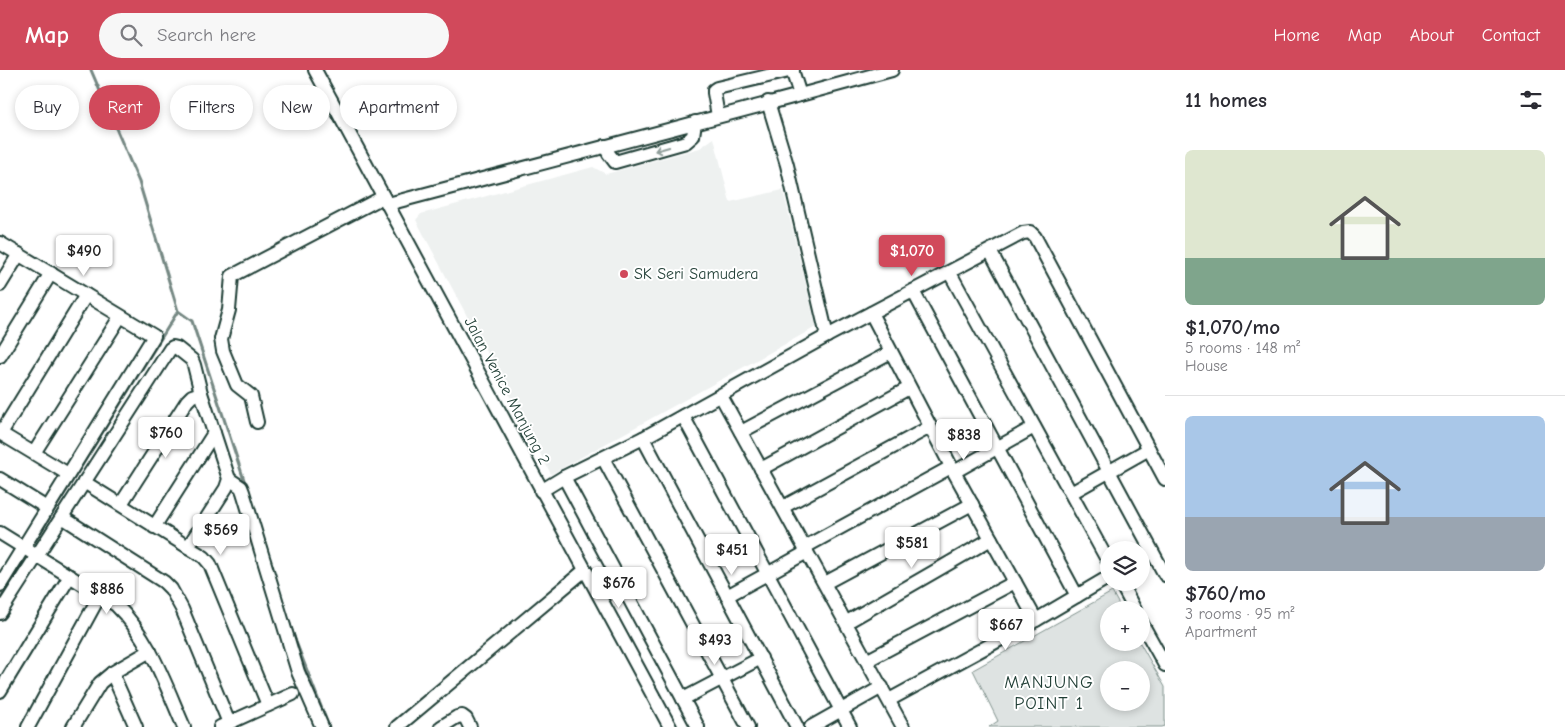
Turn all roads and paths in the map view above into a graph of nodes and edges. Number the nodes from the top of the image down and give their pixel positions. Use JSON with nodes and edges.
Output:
{"nodes":[{"id":1,"x":316,"y":70,"type":"edge"},
{"id":2,"x":792,"y":70,"type":"edge"},
{"id":3,"x":892,"y":70,"type":"edge"},
{"id":4,"x":800,"y":95,"type":"junction"},
{"id":5,"x":768,"y":102,"type":"junction"},
{"id":6,"x":718,"y":116,"type":"junction"},
{"id":7,"x":696,"y":122,"type":"junction"},
{"id":8,"x":605,"y":146,"type":"junction"},
{"id":9,"x":386,"y":201,"type":"junction"},
{"id":10,"x":0,"y":243,"type":"edge"},
{"id":11,"x":990,"y":251,"type":"junction"},
{"id":12,"x":19,"y":254,"type":"junction"},
{"id":13,"x":51,"y":273,"type":"junction"},
{"id":14,"x":950,"y":273,"type":"junction"},
{"id":15,"x":0,"y":284,"type":"edge"},
{"id":16,"x":913,"y":292,"type":"junction"},
{"id":17,"x":86,"y":295,"type":"junction"},
{"id":18,"x":871,"y":313,"type":"junction"},
{"id":19,"x":120,"y":317,"type":"junction"},
{"id":20,"x":827,"y":336,"type":"junction"},
{"id":21,"x":891,"y":352,"type":"junction"},
{"id":22,"x":0,"y":356,"type":"edge"},
{"id":23,"x":910,"y":388,"type":"junction"},
{"id":24,"x":201,"y":393,"type":"junction"},
{"id":25,"x":720,"y":396,"type":"junction"},
{"id":26,"x":683,"y":416,"type":"junction"},
{"id":27,"x":258,"y":422,"type":"dead end"},
{"id":28,"x":930,"y":427,"type":"junction"},
{"id":29,"x":1034,"y":427,"type":"junction"},
{"id":30,"x":741,"y":432,"type":"junction"},
{"id":31,"x":0,"y":433,"type":"edge"},
{"id":32,"x":214,"y":433,"type":"junction"},
{"id":33,"x":643,"y":438,"type":"junction"},
{"id":34,"x":996,"y":448,"type":"junction"},
{"id":35,"x":1149,"y":449,"type":"junction"},
{"id":36,"x":34,"y":453,"type":"junction"},
{"id":37,"x":603,"y":458,"type":"junction"},
{"id":38,"x":762,"y":469,"type":"junction"},
{"id":39,"x":953,"y":469,"type":"junction"},
{"id":40,"x":1109,"y":472,"type":"junction"},
{"id":41,"x":68,"y":474,"type":"junction"},
{"id":42,"x":564,"y":477,"type":"junction"},
{"id":43,"x":0,"y":479,"type":"edge"},
{"id":44,"x":229,"y":479,"type":"junction"},
{"id":45,"x":1165,"y":479,"type":"edge"},
{"id":46,"x":84,"y":482,"type":"junction"},
{"id":47,"x":542,"y":491,"type":"junction"},
{"id":48,"x":1070,"y":493,"type":"junction"},
{"id":49,"x":121,"y":504,"type":"junction"},
{"id":50,"x":972,"y":504,"type":"junction"},
{"id":51,"x":47,"y":508,"type":"junction"},
{"id":52,"x":783,"y":508,"type":"junction"},
{"id":53,"x":62,"y":517,"type":"junction"},
{"id":54,"x":154,"y":527,"type":"junction"},
{"id":55,"x":0,"y":533,"type":"edge"},
{"id":56,"x":991,"y":540,"type":"junction"},
{"id":57,"x":22,"y":547,"type":"junction"},
{"id":58,"x":188,"y":547,"type":"junction"},
{"id":59,"x":1100,"y":547,"type":"edge"},
{"id":60,"x":806,"y":549,"type":"junction"},
{"id":61,"x":38,"y":556,"type":"junction"},
{"id":62,"x":585,"y":570,"type":"junction"},
{"id":63,"x":767,"y":574,"type":"junction"},
{"id":64,"x":1165,"y":575,"type":"edge"},
{"id":65,"x":70,"y":576,"type":"junction"},
{"id":66,"x":825,"y":582,"type":"junction"},
{"id":67,"x":1015,"y":582,"type":"junction"},
{"id":68,"x":1100,"y":582,"type":"edge"},
{"id":69,"x":0,"y":585,"type":"edge"},
{"id":70,"x":100,"y":595,"type":"junction"},
{"id":71,"x":727,"y":596,"type":"junction"},
{"id":72,"x":1077,"y":596,"type":"junction"},
{"id":73,"x":0,"y":613,"type":"edge"},
{"id":74,"x":1036,"y":620,"type":"junction"},
{"id":75,"x":847,"y":622,"type":"junction"},
{"id":76,"x":1150,"y":638,"type":"edge"},
{"id":77,"x":150,"y":651,"type":"junction"},
{"id":78,"x":760,"y":658,"type":"junction"},
{"id":79,"x":868,"y":660,"type":"junction"},
{"id":80,"x":1165,"y":665,"type":"edge"},
{"id":81,"x":112,"y":673,"type":"junction"},
{"id":82,"x":722,"y":678,"type":"junction"},
{"id":83,"x":882,"y":687,"type":"junction"},
{"id":84,"x":0,"y":691,"type":"edge"},
{"id":85,"x":293,"y":694,"type":"dead end"},
{"id":86,"x":684,"y":699,"type":"junction"},
{"id":87,"x":890,"y":700,"type":"junction"},
{"id":88,"x":268,"y":705,"type":"junction"},
{"id":89,"x":841,"y":710,"type":"junction"},
{"id":90,"x":468,"y":723,"type":"edge"},
{"id":91,"x":225,"y":725,"type":"edge"},
{"id":92,"x":28,"y":727,"type":"edge"},
{"id":93,"x":73,"y":727,"type":"edge"},
{"id":94,"x":136,"y":727,"type":"edge"},
{"id":95,"x":184,"y":727,"type":"edge"},
{"id":96,"x":322,"y":727,"type":"edge"},
{"id":97,"x":397,"y":727,"type":"edge"},
{"id":98,"x":441,"y":727,"type":"edge"},
{"id":99,"x":670,"y":727,"type":"edge"},
{"id":100,"x":698,"y":727,"type":"edge"},
{"id":101,"x":748,"y":727,"type":"edge"},
{"id":102,"x":798,"y":727,"type":"edge"},
{"id":103,"x":811,"y":727,"type":"edge"},
{"id":104,"x":850,"y":727,"type":"edge"},
{"id":105,"x":904,"y":727,"type":"edge"}],
"edges":[{"from":1,"to":9,"type":"street","name":"Jalan Venice Manjung 2"},
{"from":2,"to":4,"type":"street"},
{"from":2,"to":6,"type":"street"},
{"from":3,"to":4,"type":"street"},
{"from":4,"to":5,"type":"street"},
{"from":5,"to":6,"type":"street"},
{"from":5,"to":20,"type":"street"},
{"from":6,"to":7,"type":"street"},
{"from":7,"to":8,"type":"street"},
{"from":7,"to":8,"type":"street","one_way":true},
{"from":8,"to":9,"type":"street"},
{"from":9,"to":27,"type":"street"},
{"from":9,"to":47,"type":"street","name":"Jalan Venice Manjung 2"},
{"from":10,"to":12,"type":"street"},
{"from":11,"to":14,"type":"street"},
{"from":11,"to":35,"type":"street"},
{"from":11,"to":40,"type":"street"},
{"from":12,"to":13,"type":"street"},
{"from":12,"to":15,"type":"street"},
{"from":13,"to":17,"type":"street"},
{"from":13,"to":22,"type":"street"},
{"from":14,"to":16,"type":"street"},
{"from":14,"to":29,"type":"street"},
{"from":16,"to":18,"type":"street"},
{"from":16,"to":34,"type":"street"},
{"from":17,"to":19,"type":"street"},
{"from":17,"to":31,"type":"street"},
{"from":18,"to":20,"type":"street"},
{"from":18,"to":21,"type":"street"},
{"from":19,"to":36,"type":"street"},
{"from":19,"to":41,"type":"street"},
{"from":20,"to":25,"type":"street"},
{"from":21,"to":23,"type":"street"},
{"from":21,"to":30,"type":"street"},
{"from":23,"to":28,"type":"street"},
{"from":23,"to":38,"type":"street"},
{"from":24,"to":32,"type":"street"},
{"from":24,"to":46,"type":"street"},
{"from":24,"to":49,"type":"street"},
{"from":25,"to":26,"type":"street"},
{"from":25,"to":30,"type":"street"},
{"from":26,"to":33,"type":"street"},
{"from":26,"to":63,"type":"street"},
{"from":28,"to":39,"type":"street"},
{"from":28,"to":52,"type":"street"},
{"from":29,"to":34,"type":"street"},
{"from":29,"to":48,"type":"street"},
{"from":30,"to":38,"type":"street"},
{"from":31,"to":36,"type":"street"},
{"from":32,"to":44,"type":"street"},
{"from":32,"to":54,"type":"street"},
{"from":33,"to":37,"type":"street"},
{"from":33,"to":71,"type":"street"},
{"from":34,"to":39,"type":"street"},
{"from":34,"to":72,"type":"street"},
{"from":35,"to":40,"type":"street"},
{"from":35,"to":45,"type":"street"},
{"from":36,"to":41,"type":"street"},
{"from":37,"to":42,"type":"street"},
{"from":37,"to":82,"type":"street"},
{"from":38,"to":52,"type":"street"},
{"from":39,"to":50,"type":"street"},
{"from":39,"to":60,"type":"street"},
{"from":40,"to":48,"type":"street"},
{"from":40,"to":64,"type":"street"},
{"from":41,"to":51,"type":"street"},
{"from":42,"to":47,"type":"street"},
{"from":42,"to":86,"type":"street"},
{"from":43,"to":51,"type":"street"},
{"from":44,"to":58,"type":"street"},
{"from":44,"to":96,"type":"street"},
{"from":46,"to":49,"type":"street"},
{"from":46,"to":53,"type":"street"},
{"from":47,"to":62,"type":"street","name":"Jalan Venice Manjung 2"},
{"from":48,"to":59,"type":"street"},
{"from":49,"to":54,"type":"street"},
{"from":50,"to":56,"type":"street"},
{"from":50,"to":66,"type":"street"},
{"from":51,"to":57,"type":"street"},
{"from":52,"to":60,"type":"street"},
{"from":53,"to":61,"type":"street"},
{"from":53,"to":91,"type":"street"},
{"from":54,"to":58,"type":"street"},
{"from":55,"to":57,"type":"street"},
{"from":56,"to":67,"type":"street"},
{"from":56,"to":75,"type":"street"},
{"from":57,"to":61,"type":"street"},
{"from":57,"to":69,"type":"street"},
{"from":58,"to":88,"type":"street"},
{"from":60,"to":63,"type":"street"},
{"from":60,"to":66,"type":"street"},
{"from":61,"to":65,"type":"street"},
{"from":61,"to":73,"type":"street"},
{"from":62,"to":97,"type":"street"},
{"from":62,"to":99,"type":"street","name":"Jalan Venice Manjung 2"},
{"from":63,"to":71,"type":"street"},
{"from":63,"to":89,"type":"street"},
{"from":65,"to":70,"type":"street"},
{"from":65,"to":84,"type":"street"},
{"from":66,"to":75,"type":"street"},
{"from":67,"to":74,"type":"street"},
{"from":67,"to":79,"type":"street"},
{"from":68,"to":72,"type":"street"},
{"from":70,"to":77,"type":"street"},
{"from":70,"to":92,"type":"street"},
{"from":71,"to":78,"type":"street"},
{"from":72,"to":74,"type":"street"},
{"from":74,"to":87,"type":"street"},
{"from":75,"to":79,"type":"street"},
{"from":76,"to":80,"type":"street"},
{"from":77,"to":81,"type":"street"},
{"from":77,"to":95,"type":"street"},
{"from":78,"to":82,"type":"street"},
{"from":78,"to":102,"type":"street"},
{"from":79,"to":83,"type":"street"},
{"from":81,"to":93,"type":"street"},
{"from":81,"to":94,"type":"street"},
{"from":82,"to":86,"type":"street"},
{"from":82,"to":101,"type":"street"},
{"from":83,"to":87,"type":"street"},
{"from":83,"to":89,"type":"street"},
{"from":85,"to":88,"type":"street"},
{"from":86,"to":100,"type":"street"},
{"from":87,"to":105,"type":"street"},
{"from":88,"to":91,"type":"street"},
{"from":89,"to":103,"type":"street"},
{"from":89,"to":104,"type":"street"},
{"from":90,"to":98,"type":"street"}]}
